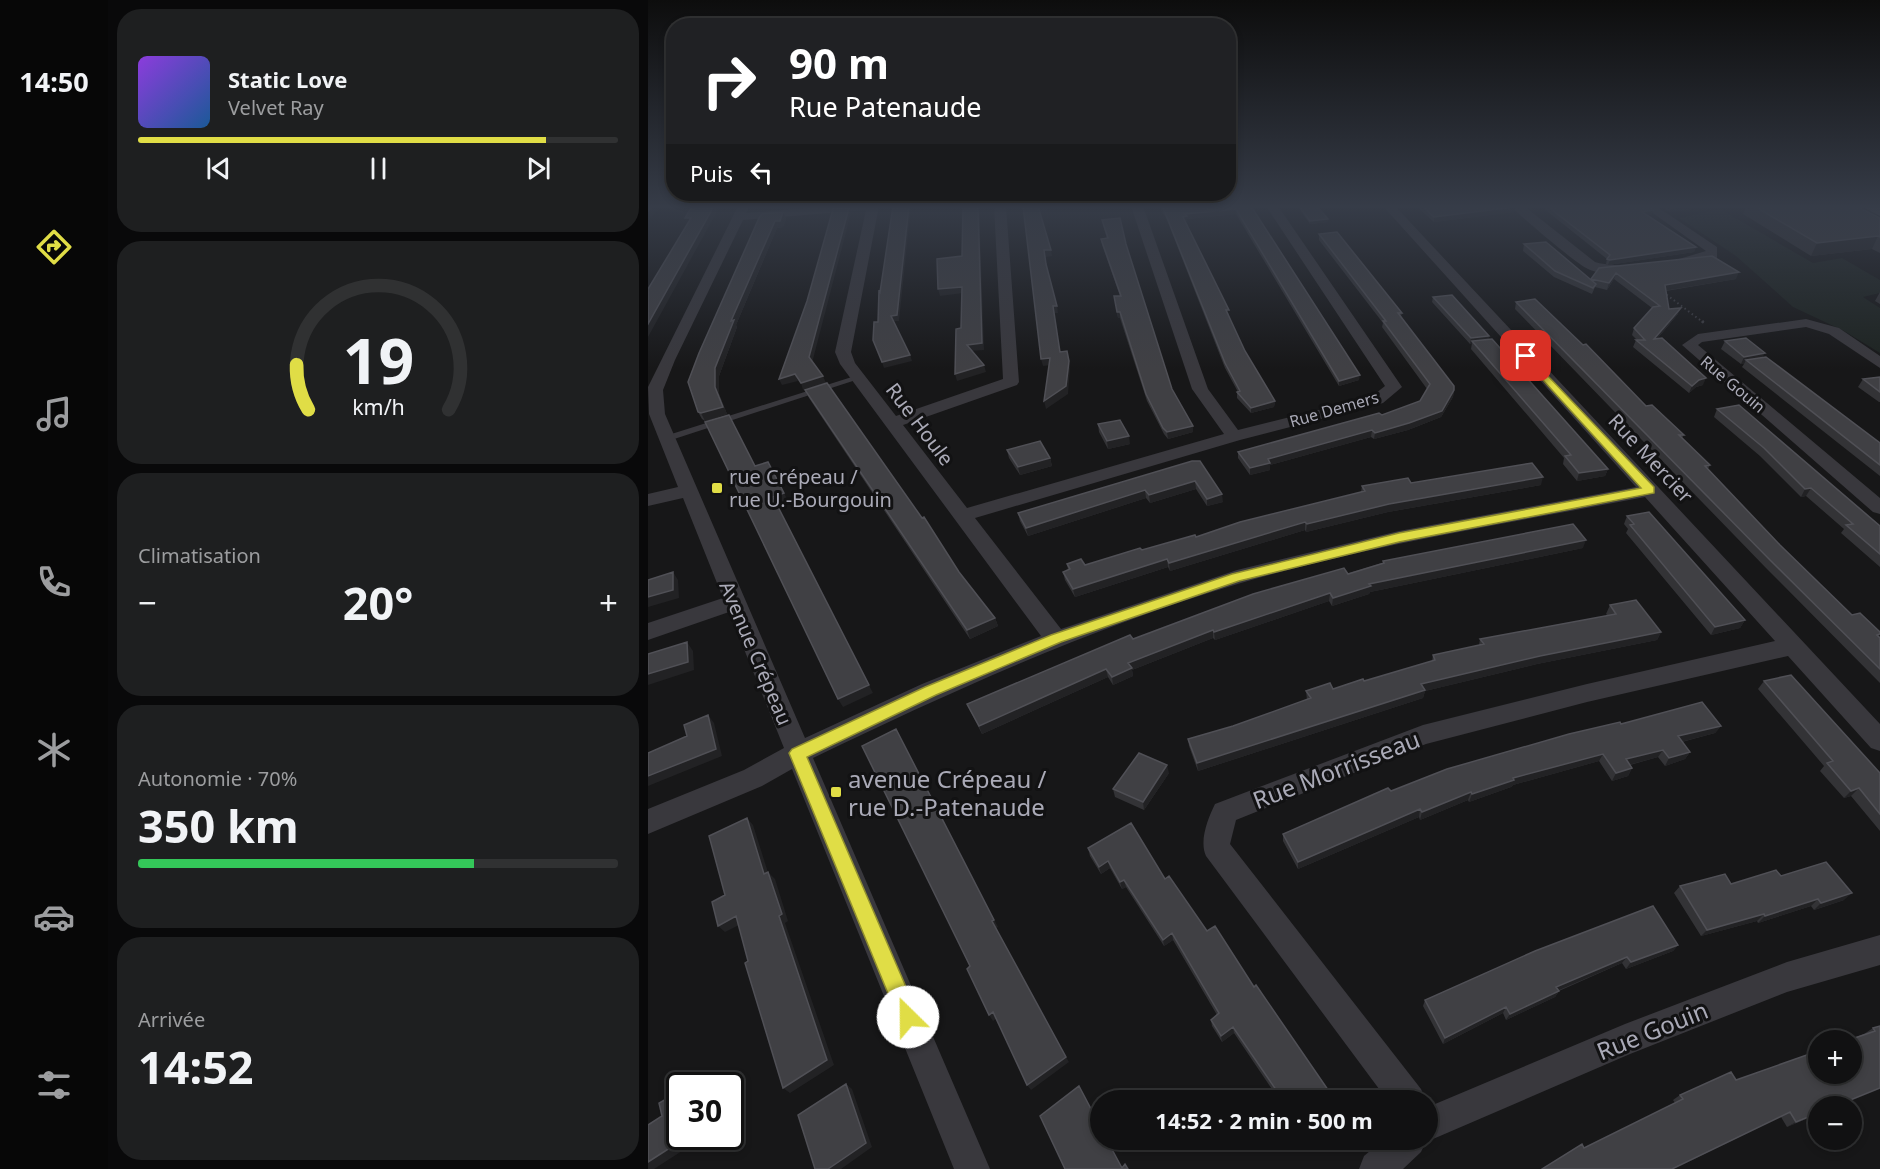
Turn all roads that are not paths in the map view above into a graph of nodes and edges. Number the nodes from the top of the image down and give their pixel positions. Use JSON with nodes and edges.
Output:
{"nodes":[{"id":1,"x":718,"y":261,"type":"edge"},
{"id":2,"x":861,"y":261,"type":"edge"},
{"id":3,"x":1003,"y":261,"type":"edge"},
{"id":4,"x":1156,"y":261,"type":"edge"},
{"id":5,"x":1309,"y":261,"type":"edge"},
{"id":6,"x":1439,"y":261,"type":"edge"},
{"id":7,"x":1583,"y":261,"type":"edge"},
{"id":8,"x":1691,"y":261,"type":"edge"},
{"id":9,"x":1673,"y":263,"type":"edge"},
{"id":10,"x":1637,"y":268,"type":"edge"},
{"id":11,"x":1880,"y":363,"type":"edge"},
{"id":12,"x":858,"y":378,"type":"junction"},
{"id":13,"x":892,"y":423,"type":"junction"},
{"id":14,"x":1234,"y":436,"type":"junction"},
{"id":15,"x":665,"y":439,"type":"junction"},
{"id":16,"x":1650,"y":490,"type":"junction"},
{"id":17,"x":689,"y":491,"type":"junction"},
{"id":18,"x":648,"y":500,"type":"edge"},
{"id":19,"x":1880,"y":508,"type":"edge"},
{"id":20,"x":963,"y":515,"type":"junction"},
{"id":21,"x":735,"y":602,"type":"junction"},
{"id":22,"x":648,"y":632,"type":"edge"},
{"id":23,"x":1056,"y":639,"type":"junction"},
{"id":24,"x":1793,"y":646,"type":"junction"},
{"id":25,"x":1880,"y":741,"type":"edge"},
{"id":26,"x":798,"y":753,"type":"junction"},
{"id":27,"x":648,"y":822,"type":"edge"},
{"id":28,"x":1880,"y":950,"type":"edge"},
{"id":29,"x":1401,"y":1090,"type":"edge"},
{"id":30,"x":1438,"y":1120,"type":"edge"},
{"id":31,"x":1398,"y":1150,"type":"edge"},
{"id":32,"x":972,"y":1169,"type":"edge"},
{"id":33,"x":1377,"y":1169,"type":"edge"}],
"edges":[{"from":1,"to":15,"type":"street","name":"Avenue Crépeau"},
{"from":2,"to":12,"type":"street","name":"Rue Houle"},
{"from":3,"to":13,"type":"street"},
{"from":4,"to":14,"type":"street"},
{"from":5,"to":14,"type":"street","name":"Rue Demers"},
{"from":6,"to":16,"type":"street","name":"Rue Mercier"},
{"from":7,"to":10,"type":"street"},
{"from":8,"to":9,"type":"street"},
{"from":11,"to":19,"type":"street","name":"Rue Gouin"},
{"from":12,"to":13,"type":"street","name":"Rue Houle"},
{"from":12,"to":15,"type":"lane"},
{"from":13,"to":20,"type":"street","name":"Rue Houle"},
{"from":14,"to":20,"type":"street","name":"Rue Demers"},
{"from":15,"to":17,"type":"street","name":"Avenue Crépeau"},
{"from":16,"to":23,"type":"street"},
{"from":16,"to":24,"type":"street","name":"Rue Mercier"},
{"from":17,"to":18,"type":"street"},
{"from":17,"to":21,"type":"street","name":"Avenue Crépeau"},
{"from":20,"to":23,"type":"street","name":"Rue Houle"},
{"from":21,"to":22,"type":"street"},
{"from":21,"to":26,"type":"street","name":"Avenue Crépeau"},
{"from":23,"to":26,"type":"street"},
{"from":24,"to":25,"type":"street","name":"Rue Mercier"},
{"from":24,"to":29,"type":"street","name":"Rue Morrisseau"},
{"from":26,"to":27,"type":"street"},
{"from":26,"to":32,"type":"street","name":"Avenue Crépeau"},
{"from":28,"to":30,"type":"street","name":"Rue Gouin"},
{"from":31,"to":33,"type":"street"}]}
